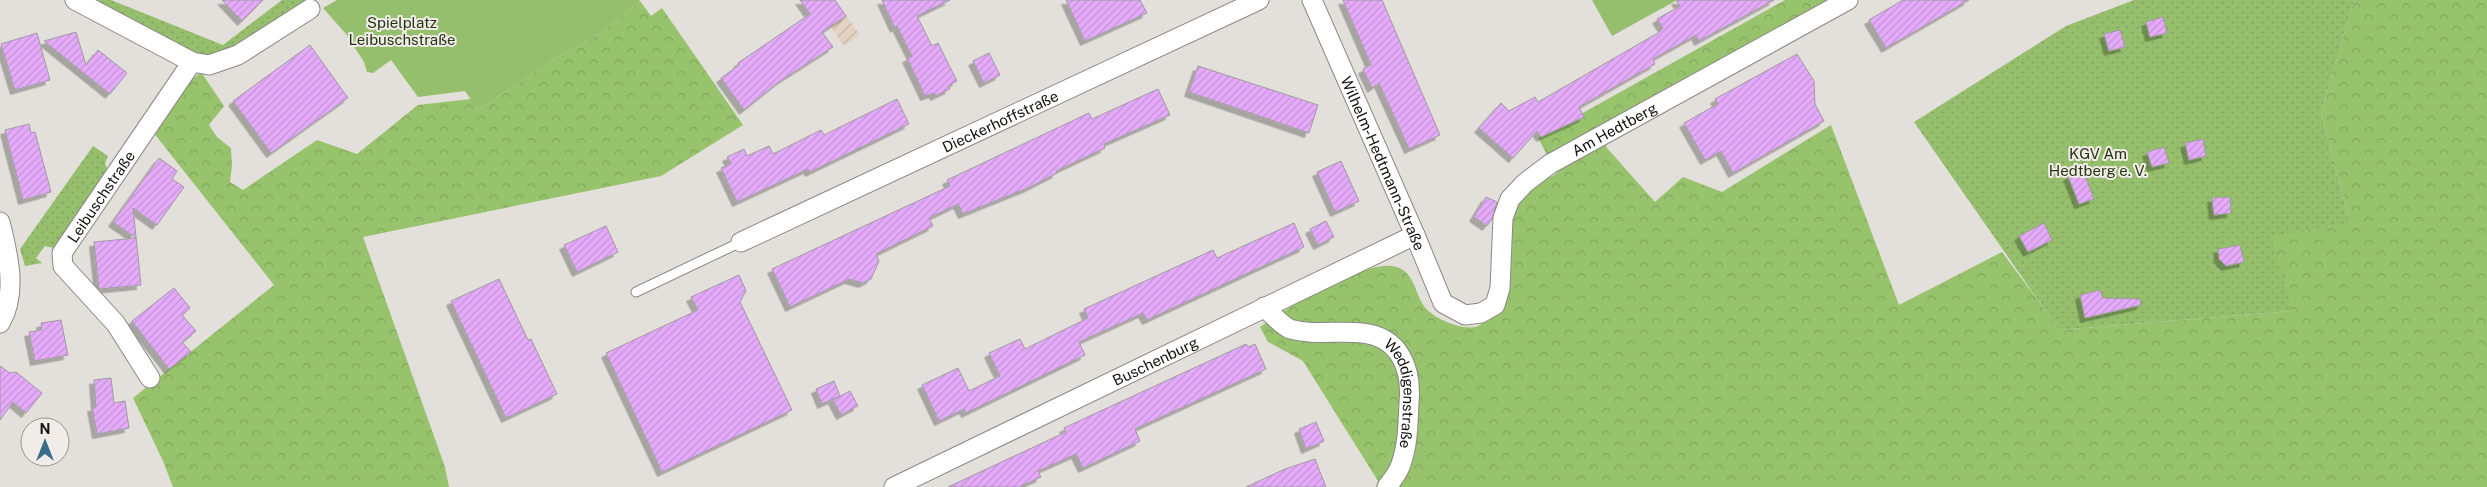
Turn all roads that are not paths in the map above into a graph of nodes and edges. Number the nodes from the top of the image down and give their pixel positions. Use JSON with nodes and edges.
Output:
{"nodes":[{"id":1,"x":75,"y":0,"type":"edge"},
{"id":2,"x":1259,"y":0,"type":"edge"},
{"id":3,"x":1312,"y":0,"type":"edge"},
{"id":4,"x":1848,"y":0,"type":"edge"},
{"id":5,"x":310,"y":9,"type":"dead end"},
{"id":6,"x":192,"y":62,"type":"junction"},
{"id":7,"x":0,"y":222,"type":"edge"},
{"id":8,"x":1415,"y":235,"type":"junction"},
{"id":9,"x":741,"y":242,"type":"joint"},
{"id":10,"x":636,"y":292,"type":"dead end"},
{"id":11,"x":1264,"y":307,"type":"junction"},
{"id":12,"x":1465,"y":315,"type":"joint"},
{"id":13,"x":0,"y":323,"type":"edge"},
{"id":14,"x":150,"y":378,"type":"dead end"},
{"id":15,"x":894,"y":487,"type":"edge"},
{"id":16,"x":1387,"y":487,"type":"edge"}],
"edges":[{"from":1,"to":6,"type":"street"},
{"from":2,"to":9,"type":"street","name":"Dieckerhoffstraße"},
{"from":3,"to":8,"type":"street","name":"Wilhelm-Hedtmann-Straße"},
{"from":4,"to":12,"type":"street","name":"Am Hedtberg"},
{"from":5,"to":6,"type":"street"},
{"from":6,"to":14,"type":"street","name":"Leibuschstraße"},
{"from":7,"to":13,"type":"street"},
{"from":8,"to":11,"type":"street","name":"Buschenburg"},
{"from":8,"to":12,"type":"street","name":"Wilhelm-Hedtmann-Straße"},
{"from":9,"to":10,"type":"lane"},
{"from":11,"to":15,"type":"street","name":"Buschenburg"},
{"from":11,"to":16,"type":"street","name":"Weddigenstraße"}]}
